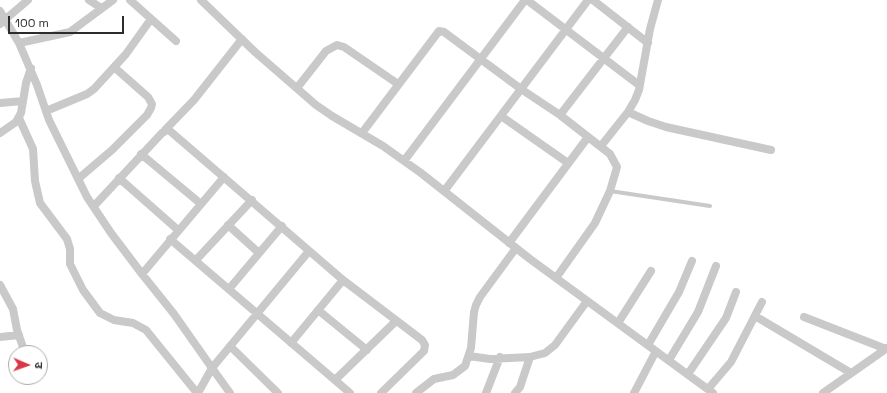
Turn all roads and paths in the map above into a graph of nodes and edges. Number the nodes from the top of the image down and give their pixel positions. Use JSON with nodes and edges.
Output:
{"nodes":[{"id":1,"x":28,"y":0,"type":"edge"},
{"id":2,"x":89,"y":0,"type":"edge"},
{"id":3,"x":113,"y":0,"type":"edge"},
{"id":4,"x":130,"y":0,"type":"edge"},
{"id":5,"x":526,"y":0,"type":"edge"},
{"id":6,"x":588,"y":0,"type":"edge"},
{"id":7,"x":593,"y":0,"type":"edge"},
{"id":8,"x":658,"y":0,"type":"edge"},
{"id":9,"x":204,"y":3,"type":"edge"},
{"id":10,"x":101,"y":8,"type":"junction"},
{"id":11,"x":0,"y":11,"type":"edge"},
{"id":12,"x":151,"y":20,"type":"junction"},
{"id":13,"x":3,"y":22,"type":"edge"},
{"id":14,"x":628,"y":27,"type":"junction"},
{"id":15,"x":565,"y":30,"type":"junction"},
{"id":16,"x":242,"y":39,"type":"junction"},
{"id":17,"x":176,"y":41,"type":"dead end"},
{"id":18,"x":19,"y":43,"type":"junction"},
{"id":19,"x":648,"y":43,"type":"junction"},
{"id":20,"x":481,"y":59,"type":"junction"},
{"id":21,"x":604,"y":59,"type":"junction"},
{"id":22,"x":114,"y":66,"type":"junction"},
{"id":23,"x":31,"y":68,"type":"junction"},
{"id":24,"x":398,"y":84,"type":"junction"},
{"id":25,"x":639,"y":85,"type":"junction"},
{"id":26,"x":297,"y":88,"type":"junction"},
{"id":27,"x":521,"y":89,"type":"junction"},
{"id":28,"x":23,"y":101,"type":"junction"},
{"id":29,"x":0,"y":103,"type":"edge"},
{"id":30,"x":46,"y":111,"type":"junction"},
{"id":31,"x":628,"y":112,"type":"junction"},
{"id":32,"x":560,"y":115,"type":"junction"},
{"id":33,"x":501,"y":116,"type":"junction"},
{"id":34,"x":19,"y":118,"type":"junction"},
{"id":35,"x":165,"y":130,"type":"junction"},
{"id":36,"x":0,"y":133,"type":"edge"},
{"id":37,"x":362,"y":133,"type":"junction"},
{"id":38,"x":588,"y":136,"type":"junction"},
{"id":39,"x":601,"y":146,"type":"junction"},
{"id":40,"x":771,"y":150,"type":"dead end"},
{"id":41,"x":140,"y":154,"type":"junction"},
{"id":42,"x":404,"y":161,"type":"junction"},
{"id":43,"x":568,"y":163,"type":"junction"},
{"id":44,"x":224,"y":177,"type":"junction"},
{"id":45,"x":119,"y":178,"type":"junction"},
{"id":46,"x":78,"y":179,"type":"junction"},
{"id":47,"x":445,"y":190,"type":"junction"},
{"id":48,"x":610,"y":191,"type":"junction"},
{"id":49,"x":252,"y":200,"type":"junction"},
{"id":50,"x":201,"y":204,"type":"junction"},
{"id":51,"x":94,"y":206,"type":"junction"},
{"id":52,"x":710,"y":206,"type":"dead end"},
{"id":53,"x":228,"y":225,"type":"junction"},
{"id":54,"x":282,"y":226,"type":"junction"},
{"id":55,"x":178,"y":230,"type":"junction"},
{"id":56,"x":170,"y":239,"type":"junction"},
{"id":57,"x":512,"y":245,"type":"junction"},
{"id":58,"x":310,"y":251,"type":"junction"},
{"id":59,"x":260,"y":253,"type":"junction"},
{"id":60,"x":196,"y":260,"type":"junction"},
{"id":61,"x":692,"y":261,"type":"dead end"},
{"id":62,"x":716,"y":266,"type":"dead end"},
{"id":63,"x":651,"y":271,"type":"dead end"},
{"id":64,"x":142,"y":274,"type":"junction"},
{"id":65,"x":556,"y":278,"type":"junction"},
{"id":66,"x":343,"y":280,"type":"junction"},
{"id":67,"x":0,"y":285,"type":"edge"},
{"id":68,"x":229,"y":289,"type":"junction"},
{"id":69,"x":736,"y":292,"type":"dead end"},
{"id":70,"x":587,"y":301,"type":"junction"},
{"id":71,"x":762,"y":302,"type":"dead end"},
{"id":72,"x":318,"y":310,"type":"junction"},
{"id":73,"x":257,"y":314,"type":"junction"},
{"id":74,"x":755,"y":316,"type":"junction"},
{"id":75,"x":804,"y":317,"type":"dead end"},
{"id":76,"x":396,"y":321,"type":"junction"},
{"id":77,"x":618,"y":324,"type":"junction"},
{"id":78,"x":19,"y":335,"type":"junction"},
{"id":79,"x":0,"y":337,"type":"edge"},
{"id":80,"x":291,"y":343,"type":"junction"},
{"id":81,"x":23,"y":345,"type":"edge"},
{"id":82,"x":648,"y":345,"type":"junction"},
{"id":83,"x":230,"y":346,"type":"junction"},
{"id":84,"x":887,"y":349,"type":"edge"},
{"id":85,"x":367,"y":350,"type":"junction"},
{"id":86,"x":656,"y":351,"type":"junction"},
{"id":87,"x":469,"y":356,"type":"junction"},
{"id":88,"x":500,"y":357,"type":"junction"},
{"id":89,"x":530,"y":357,"type":"junction"},
{"id":90,"x":669,"y":360,"type":"junction"},
{"id":91,"x":212,"y":368,"type":"junction"},
{"id":92,"x":851,"y":373,"type":"junction"},
{"id":93,"x":688,"y":374,"type":"junction"},
{"id":94,"x":335,"y":380,"type":"junction"},
{"id":95,"x":710,"y":391,"type":"edge"},
{"id":96,"x":197,"y":393,"type":"edge"},
{"id":97,"x":230,"y":393,"type":"edge"},
{"id":98,"x":278,"y":393,"type":"edge"},
{"id":99,"x":350,"y":393,"type":"edge"},
{"id":100,"x":381,"y":393,"type":"edge"},
{"id":101,"x":416,"y":393,"type":"edge"},
{"id":102,"x":486,"y":393,"type":"edge"},
{"id":103,"x":515,"y":393,"type":"edge"},
{"id":104,"x":634,"y":393,"type":"edge"},
{"id":105,"x":823,"y":393,"type":"edge"}],
"edges":[{"from":1,"to":13,"type":"street"},
{"from":2,"to":10,"type":"street"},
{"from":3,"to":10,"type":"street"},
{"from":4,"to":12,"type":"street"},
{"from":5,"to":15,"type":"street"},
{"from":5,"to":20,"type":"street"},
{"from":6,"to":15,"type":"street"},
{"from":7,"to":14,"type":"street"},
{"from":8,"to":19,"type":"street"},
{"from":9,"to":16,"type":"street"},
{"from":10,"to":18,"type":"street"},
{"from":11,"to":13,"type":"street"},
{"from":12,"to":17,"type":"street"},
{"from":12,"to":22,"type":"street"},
{"from":13,"to":18,"type":"street"},
{"from":14,"to":19,"type":"street"},
{"from":14,"to":21,"type":"street"},
{"from":15,"to":21,"type":"street"},
{"from":15,"to":27,"type":"street"},
{"from":16,"to":26,"type":"street"},
{"from":16,"to":35,"type":"street"},
{"from":18,"to":23,"type":"street"},
{"from":19,"to":25,"type":"street"},
{"from":20,"to":24,"type":"street"},
{"from":20,"to":27,"type":"street"},
{"from":20,"to":42,"type":"street"},
{"from":21,"to":25,"type":"street"},
{"from":21,"to":32,"type":"street"},
{"from":22,"to":30,"type":"street"},
{"from":22,"to":46,"type":"street"},
{"from":23,"to":28,"type":"street"},
{"from":23,"to":30,"type":"street"},
{"from":24,"to":26,"type":"street"},
{"from":24,"to":37,"type":"street"},
{"from":25,"to":31,"type":"street"},
{"from":26,"to":37,"type":"street"},
{"from":27,"to":32,"type":"street"},
{"from":27,"to":33,"type":"street"},
{"from":28,"to":29,"type":"street"},
{"from":28,"to":34,"type":"street"},
{"from":30,"to":46,"type":"street"},
{"from":31,"to":39,"type":"street"},
{"from":31,"to":40,"type":"street"},
{"from":32,"to":38,"type":"street"},
{"from":33,"to":43,"type":"street"},
{"from":33,"to":47,"type":"street"},
{"from":34,"to":36,"type":"street"},
{"from":34,"to":96,"type":"street"},
{"from":35,"to":41,"type":"street"},
{"from":35,"to":44,"type":"street"},
{"from":37,"to":42,"type":"street"},
{"from":38,"to":39,"type":"street"},
{"from":38,"to":43,"type":"street"},
{"from":39,"to":48,"type":"street"},
{"from":41,"to":45,"type":"street"},
{"from":41,"to":50,"type":"street"},
{"from":42,"to":47,"type":"street"},
{"from":43,"to":57,"type":"street"},
{"from":44,"to":49,"type":"street"},
{"from":44,"to":50,"type":"street"},
{"from":45,"to":51,"type":"street"},
{"from":45,"to":55,"type":"street"},
{"from":46,"to":51,"type":"street"},
{"from":47,"to":57,"type":"street"},
{"from":48,"to":52,"type":"lane"},
{"from":48,"to":65,"type":"street"},
{"from":49,"to":53,"type":"street"},
{"from":49,"to":54,"type":"street"},
{"from":50,"to":55,"type":"street"},
{"from":51,"to":64,"type":"street"},
{"from":53,"to":59,"type":"street"},
{"from":53,"to":60,"type":"street"},
{"from":54,"to":58,"type":"street"},
{"from":54,"to":59,"type":"street"},
{"from":55,"to":56,"type":"street"},
{"from":56,"to":60,"type":"street"},
{"from":56,"to":64,"type":"street"},
{"from":57,"to":65,"type":"street"},
{"from":57,"to":87,"type":"street"},
{"from":58,"to":66,"type":"street"},
{"from":58,"to":73,"type":"street"},
{"from":59,"to":68,"type":"street"},
{"from":60,"to":68,"type":"street"},
{"from":61,"to":82,"type":"street"},
{"from":62,"to":90,"type":"street"},
{"from":63,"to":77,"type":"street"},
{"from":64,"to":91,"type":"street"},
{"from":65,"to":70,"type":"street"},
{"from":66,"to":72,"type":"street"},
{"from":66,"to":76,"type":"street"},
{"from":67,"to":78,"type":"street"},
{"from":68,"to":73,"type":"street"},
{"from":69,"to":93,"type":"street"},
{"from":70,"to":77,"type":"street"},
{"from":70,"to":89,"type":"street"},
{"from":71,"to":74,"type":"street"},
{"from":72,"to":80,"type":"street"},
{"from":72,"to":85,"type":"street"},
{"from":73,"to":80,"type":"street"},
{"from":73,"to":83,"type":"street"},
{"from":74,"to":92,"type":"street"},
{"from":74,"to":95,"type":"street"},
{"from":75,"to":84,"type":"street"},
{"from":76,"to":85,"type":"street"},
{"from":76,"to":100,"type":"street"},
{"from":77,"to":82,"type":"street"},
{"from":78,"to":79,"type":"street"},
{"from":78,"to":81,"type":"street"},
{"from":80,"to":94,"type":"street"},
{"from":82,"to":86,"type":"street"},
{"from":83,"to":91,"type":"street"},
{"from":83,"to":98,"type":"street"},
{"from":84,"to":92,"type":"street"},
{"from":85,"to":94,"type":"street"},
{"from":86,"to":90,"type":"street"},
{"from":86,"to":104,"type":"street"},
{"from":87,"to":88,"type":"street"},
{"from":87,"to":101,"type":"street"},
{"from":88,"to":89,"type":"street"},
{"from":88,"to":102,"type":"street"},
{"from":89,"to":103,"type":"street"},
{"from":90,"to":93,"type":"street"},
{"from":91,"to":96,"type":"street"},
{"from":91,"to":97,"type":"street"},
{"from":92,"to":105,"type":"street"},
{"from":93,"to":95,"type":"street"},
{"from":94,"to":99,"type":"street"}]}
